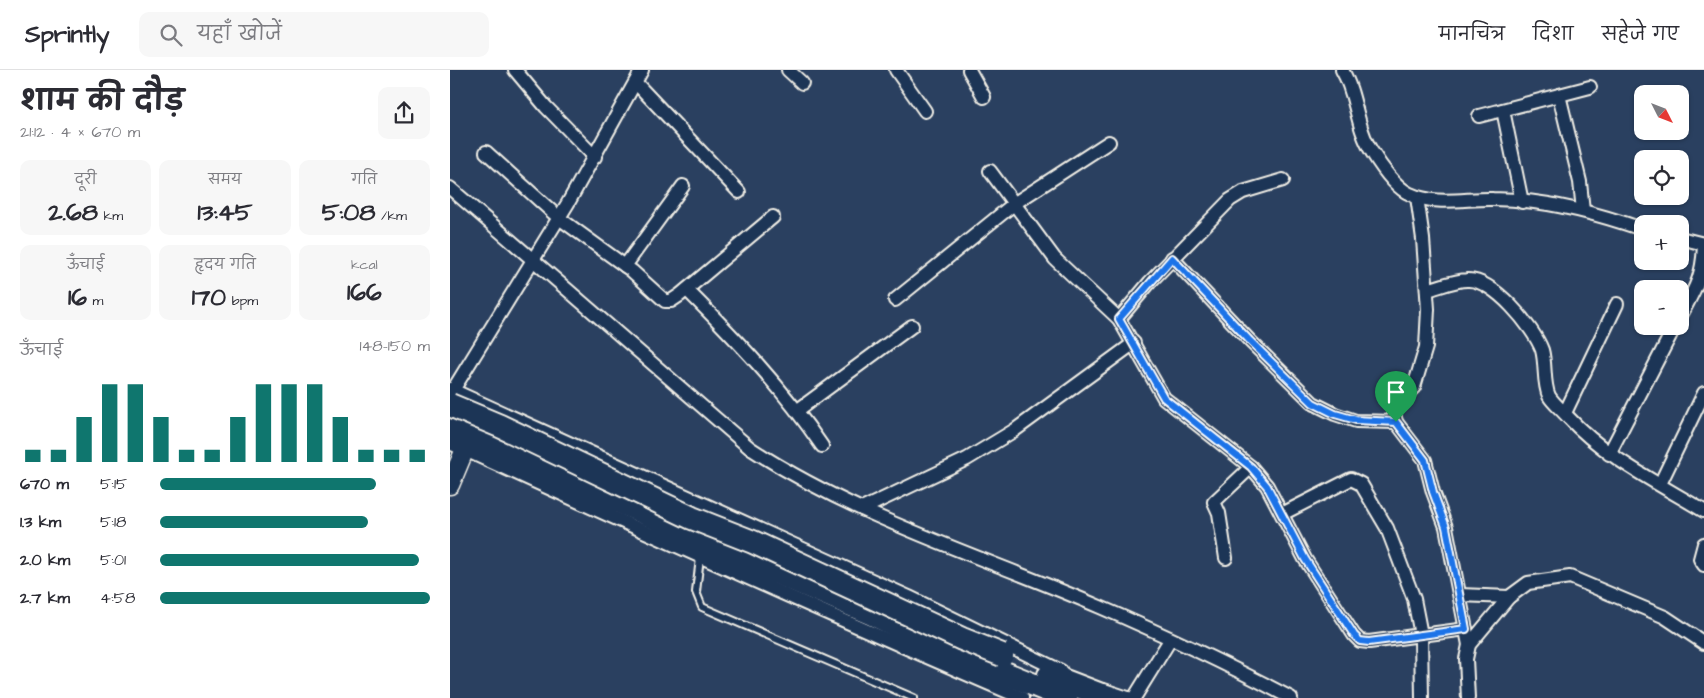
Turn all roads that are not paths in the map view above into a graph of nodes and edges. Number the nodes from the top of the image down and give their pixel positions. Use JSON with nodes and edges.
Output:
{"nodes":[{"id":1,"x":515,"y":70,"type":"edge"},
{"id":2,"x":642,"y":70,"type":"edge"},
{"id":3,"x":788,"y":70,"type":"edge"},
{"id":4,"x":896,"y":70,"type":"edge"},
{"id":5,"x":969,"y":70,"type":"edge"},
{"id":6,"x":1342,"y":70,"type":"edge"},
{"id":7,"x":636,"y":83,"type":"junction"},
{"id":8,"x":802,"y":83,"type":"dead end"},
{"id":9,"x":1590,"y":87,"type":"dead end"},
{"id":10,"x":1559,"y":95,"type":"junction"},
{"id":11,"x":984,"y":97,"type":"dead end"},
{"id":12,"x":1503,"y":110,"type":"junction"},
{"id":13,"x":926,"y":111,"type":"dead end"},
{"id":14,"x":1479,"y":116,"type":"dead end"},
{"id":15,"x":1109,"y":142,"type":"dead end"},
{"id":16,"x":486,"y":152,"type":"dead end"},
{"id":17,"x":595,"y":157,"type":"junction"},
{"id":18,"x":990,"y":171,"type":"dead end"},
{"id":19,"x":1283,"y":180,"type":"dead end"},
{"id":20,"x":682,"y":186,"type":"dead end"},
{"id":21,"x":450,"y":188,"type":"edge"},
{"id":22,"x":739,"y":192,"type":"dead end"},
{"id":23,"x":1416,"y":197,"type":"junction"},
{"id":24,"x":1522,"y":202,"type":"junction"},
{"id":25,"x":1015,"y":203,"type":"junction"},
{"id":26,"x":1583,"y":211,"type":"junction"},
{"id":27,"x":773,"y":217,"type":"dead end"},
{"id":28,"x":559,"y":218,"type":"junction"},
{"id":29,"x":1634,"y":227,"type":"edge"},
{"id":30,"x":1689,"y":240,"type":"edge"},
{"id":31,"x":1704,"y":244,"type":"edge"},
{"id":32,"x":1172,"y":258,"type":"junction"},
{"id":33,"x":533,"y":260,"type":"junction"},
{"id":34,"x":625,"y":266,"type":"junction"},
{"id":35,"x":687,"y":290,"type":"junction"},
{"id":36,"x":1427,"y":290,"type":"junction"},
{"id":37,"x":895,"y":300,"type":"dead end"},
{"id":38,"x":1689,"y":300,"type":"edge"},
{"id":39,"x":1617,"y":304,"type":"dead end"},
{"id":40,"x":1119,"y":319,"type":"junction"},
{"id":41,"x":912,"y":326,"type":"dead end"},
{"id":42,"x":1670,"y":335,"type":"edge"},
{"id":43,"x":1134,"y":343,"type":"junction"},
{"id":44,"x":1704,"y":393,"type":"edge"},
{"id":45,"x":451,"y":395,"type":"edge"},
{"id":46,"x":798,"y":410,"type":"junction"},
{"id":47,"x":1565,"y":413,"type":"junction"},
{"id":48,"x":450,"y":418,"type":"edge"},
{"id":49,"x":1396,"y":422,"type":"junction"},
{"id":50,"x":450,"y":428,"type":"edge"},
{"id":51,"x":458,"y":446,"type":"edge"},
{"id":52,"x":822,"y":446,"type":"dead end"},
{"id":53,"x":1609,"y":454,"type":"junction"},
{"id":54,"x":1251,"y":467,"type":"junction"},
{"id":55,"x":1660,"y":484,"type":"junction"},
{"id":56,"x":450,"y":485,"type":"edge"},
{"id":57,"x":862,"y":510,"type":"junction"},
{"id":58,"x":1704,"y":511,"type":"edge"},
{"id":59,"x":1282,"y":514,"type":"junction"},
{"id":60,"x":1704,"y":544,"type":"edge"},
{"id":61,"x":700,"y":558,"type":"junction"},
{"id":62,"x":1226,"y":558,"type":"dead end"},
{"id":63,"x":1704,"y":565,"type":"edge"},
{"id":64,"x":1460,"y":595,"type":"junction"},
{"id":65,"x":1509,"y":597,"type":"junction"},
{"id":66,"x":1466,"y":629,"type":"junction"},
{"id":67,"x":1421,"y":635,"type":"junction"},
{"id":68,"x":1170,"y":640,"type":"junction"},
{"id":69,"x":1704,"y":643,"type":"edge"},
{"id":70,"x":1469,"y":645,"type":"junction"},
{"id":71,"x":999,"y":663,"type":"junction"},
{"id":72,"x":914,"y":698,"type":"edge"},
{"id":73,"x":1022,"y":698,"type":"edge"},
{"id":74,"x":1066,"y":698,"type":"edge"},
{"id":75,"x":1109,"y":698,"type":"edge"},
{"id":76,"x":1128,"y":698,"type":"edge"},
{"id":77,"x":1134,"y":698,"type":"edge"},
{"id":78,"x":1291,"y":698,"type":"edge"},
{"id":79,"x":1422,"y":698,"type":"edge"},
{"id":80,"x":1468,"y":698,"type":"edge"}],
"edges":[{"from":1,"to":17,"type":"street"},
{"from":2,"to":7,"type":"street"},
{"from":3,"to":8,"type":"street"},
{"from":4,"to":13,"type":"street"},
{"from":5,"to":11,"type":"street"},
{"from":6,"to":23,"type":"street"},
{"from":7,"to":17,"type":"street"},
{"from":7,"to":22,"type":"street"},
{"from":9,"to":10,"type":"street"},
{"from":10,"to":12,"type":"street"},
{"from":10,"to":26,"type":"street"},
{"from":12,"to":14,"type":"street"},
{"from":12,"to":24,"type":"street"},
{"from":15,"to":25,"type":"street"},
{"from":16,"to":28,"type":"street"},
{"from":17,"to":28,"type":"street"},
{"from":18,"to":25,"type":"street"},
{"from":19,"to":32,"type":"street"},
{"from":20,"to":34,"type":"street"},
{"from":21,"to":33,"type":"street"},
{"from":23,"to":24,"type":"street"},
{"from":23,"to":36,"type":"street"},
{"from":24,"to":26,"type":"street"},
{"from":25,"to":37,"type":"street"},
{"from":25,"to":40,"type":"street"},
{"from":26,"to":29,"type":"street"},
{"from":27,"to":35,"type":"street"},
{"from":28,"to":33,"type":"street"},
{"from":28,"to":34,"type":"street"},
{"from":30,"to":31,"type":"street"},
{"from":31,"to":38,"type":"street"},
{"from":32,"to":40,"type":"street"},
{"from":32,"to":49,"type":"street"},
{"from":33,"to":45,"type":"street"},
{"from":33,"to":57,"type":"street"},
{"from":34,"to":35,"type":"street"},
{"from":35,"to":46,"type":"street"},
{"from":36,"to":47,"type":"street"},
{"from":36,"to":49,"type":"street"},
{"from":39,"to":47,"type":"street"},
{"from":40,"to":43,"type":"street"},
{"from":41,"to":46,"type":"street"},
{"from":42,"to":53,"type":"street"},
{"from":43,"to":54,"type":"street"},
{"from":43,"to":57,"type":"street"},
{"from":44,"to":55,"type":"street"},
{"from":45,"to":48,"type":"street"},
{"from":45,"to":71,"type":"highway","bridge":true},
{"from":45,"to":76,"type":"street"},
{"from":46,"to":52,"type":"street"},
{"from":47,"to":53,"type":"street"},
{"from":49,"to":64,"type":"street"},
{"from":50,"to":71,"type":"highway"},
{"from":51,"to":56,"type":"street"},
{"from":51,"to":61,"type":"street"},
{"from":53,"to":55,"type":"street"},
{"from":54,"to":59,"type":"street"},
{"from":54,"to":62,"type":"street"},
{"from":55,"to":58,"type":"street"},
{"from":57,"to":68,"type":"street"},
{"from":59,"to":67,"type":"street"},
{"from":59,"to":67,"type":"street"},
{"from":60,"to":63,"type":"street"},
{"from":61,"to":72,"type":"lane"},
{"from":61,"to":73,"type":"street"},
{"from":64,"to":65,"type":"street"},
{"from":64,"to":66,"type":"street"},
{"from":65,"to":69,"type":"street"},
{"from":65,"to":70,"type":"street"},
{"from":66,"to":67,"type":"street"},
{"from":66,"to":70,"type":"street"},
{"from":67,"to":79,"type":"street"},
{"from":68,"to":77,"type":"street"},
{"from":68,"to":78,"type":"street"},
{"from":70,"to":80,"type":"street"},
{"from":71,"to":74,"type":"highway"},
{"from":71,"to":75,"type":"highway"}]}
